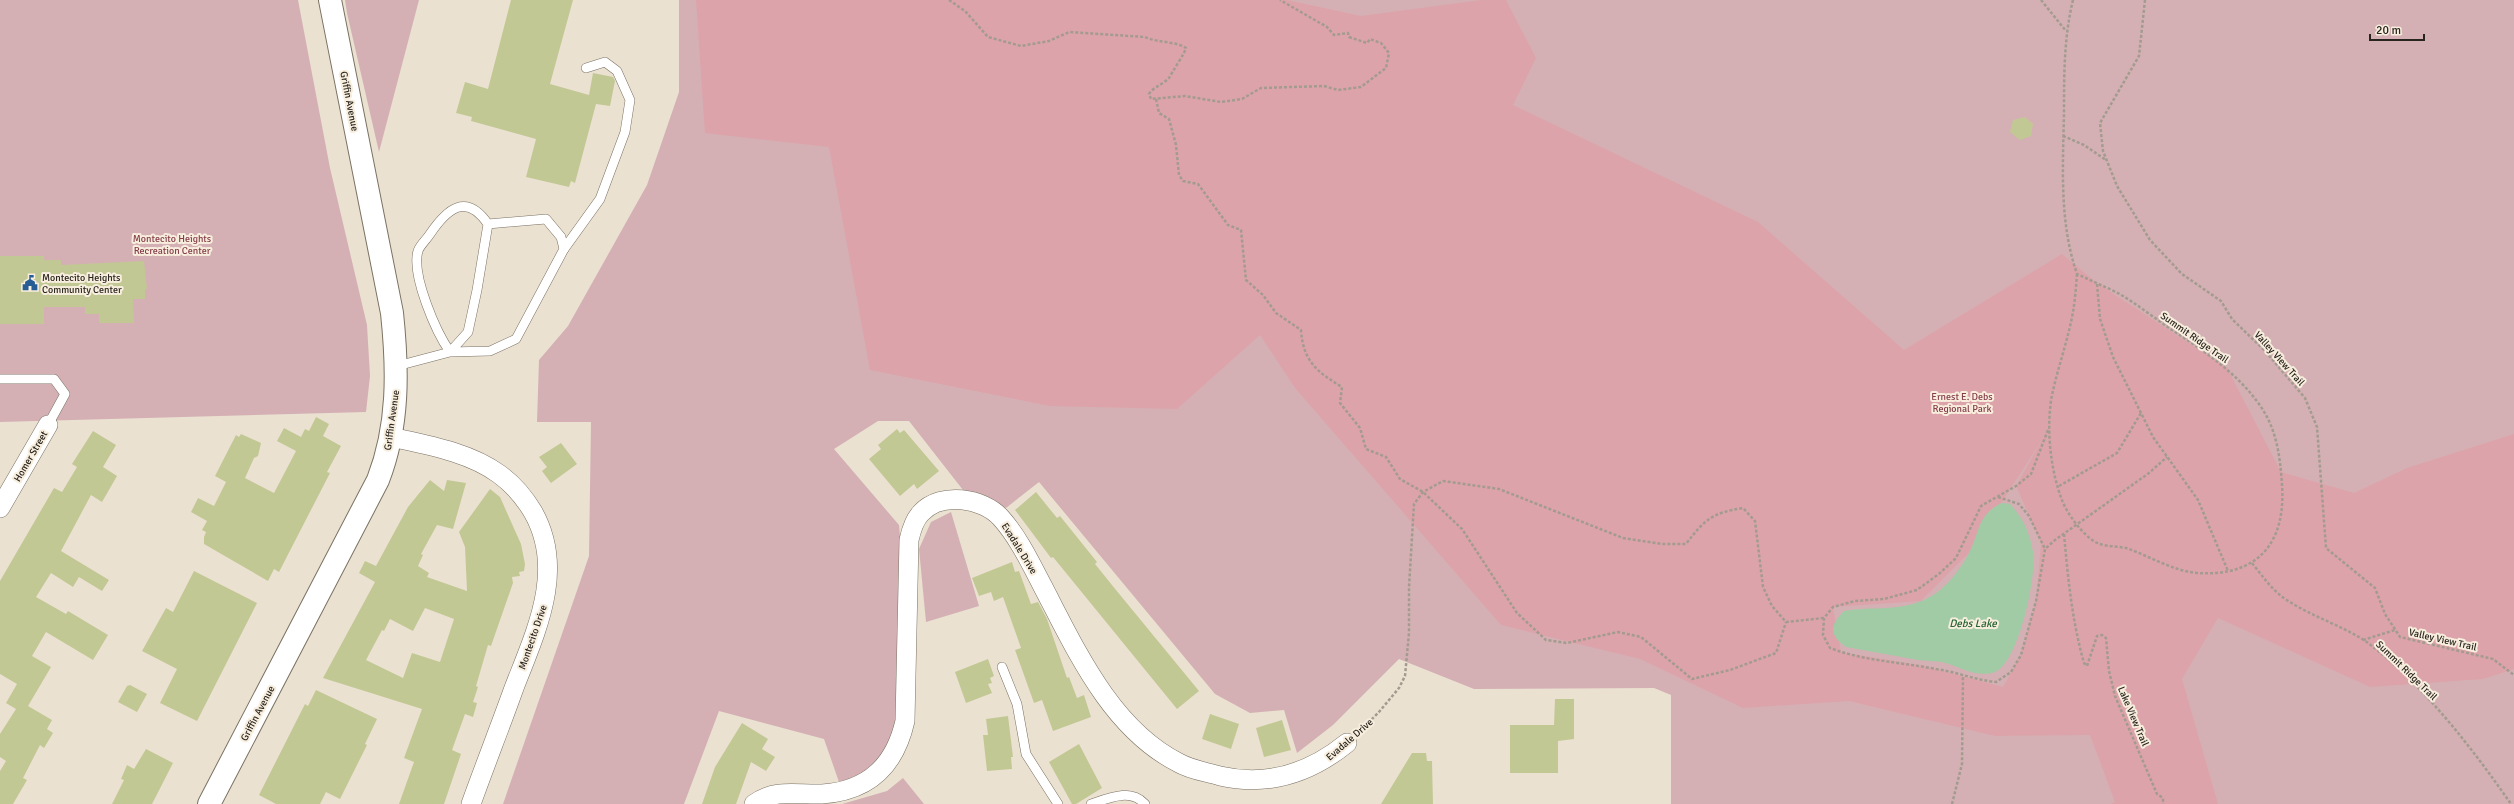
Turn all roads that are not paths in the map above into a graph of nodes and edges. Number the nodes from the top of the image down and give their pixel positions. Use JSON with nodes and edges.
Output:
{"nodes":[{"id":1,"x":330,"y":0,"type":"edge"},
{"id":2,"x":586,"y":68,"type":"dead end"},
{"id":3,"x":488,"y":224,"type":"junction"},
{"id":4,"x":564,"y":249,"type":"junction"},
{"id":5,"x":450,"y":352,"type":"junction"},
{"id":6,"x":397,"y":366,"type":"junction"},
{"id":7,"x":0,"y":379,"type":"edge"},
{"id":8,"x":48,"y":425,"type":"joint"},
{"id":9,"x":391,"y":437,"type":"junction"},
{"id":10,"x":0,"y":508,"type":"edge"},
{"id":11,"x":1002,"y":668,"type":"dead end"},
{"id":12,"x":1347,"y":743,"type":"road end"},
{"id":13,"x":209,"y":804,"type":"edge"},
{"id":14,"x":471,"y":804,"type":"edge"},
{"id":15,"x":754,"y":804,"type":"edge"},
{"id":16,"x":1058,"y":804,"type":"edge"},
{"id":17,"x":1091,"y":804,"type":"edge"},
{"id":18,"x":1145,"y":804,"type":"edge"}],
"edges":[{"from":1,"to":6,"type":"street","name":"Griffin Avenue"},
{"from":2,"to":4,"type":"lane"},
{"from":3,"to":4,"type":"lane"},
{"from":3,"to":5,"type":"lane"},
{"from":3,"to":5,"type":"lane"},
{"from":4,"to":5,"type":"lane"},
{"from":5,"to":6,"type":"lane"},
{"from":6,"to":9,"type":"street","name":"Griffin Avenue"},
{"from":7,"to":8,"type":"lane"},
{"from":8,"to":10,"type":"street","name":"Homer Street"},
{"from":9,"to":13,"type":"street","name":"Griffin Avenue"},
{"from":9,"to":14,"type":"street","name":"Montecito Drive"},
{"from":11,"to":16,"type":"lane"},
{"from":12,"to":15,"type":"street","name":"Evadale Drive"},
{"from":17,"to":18,"type":"lane"}]}
